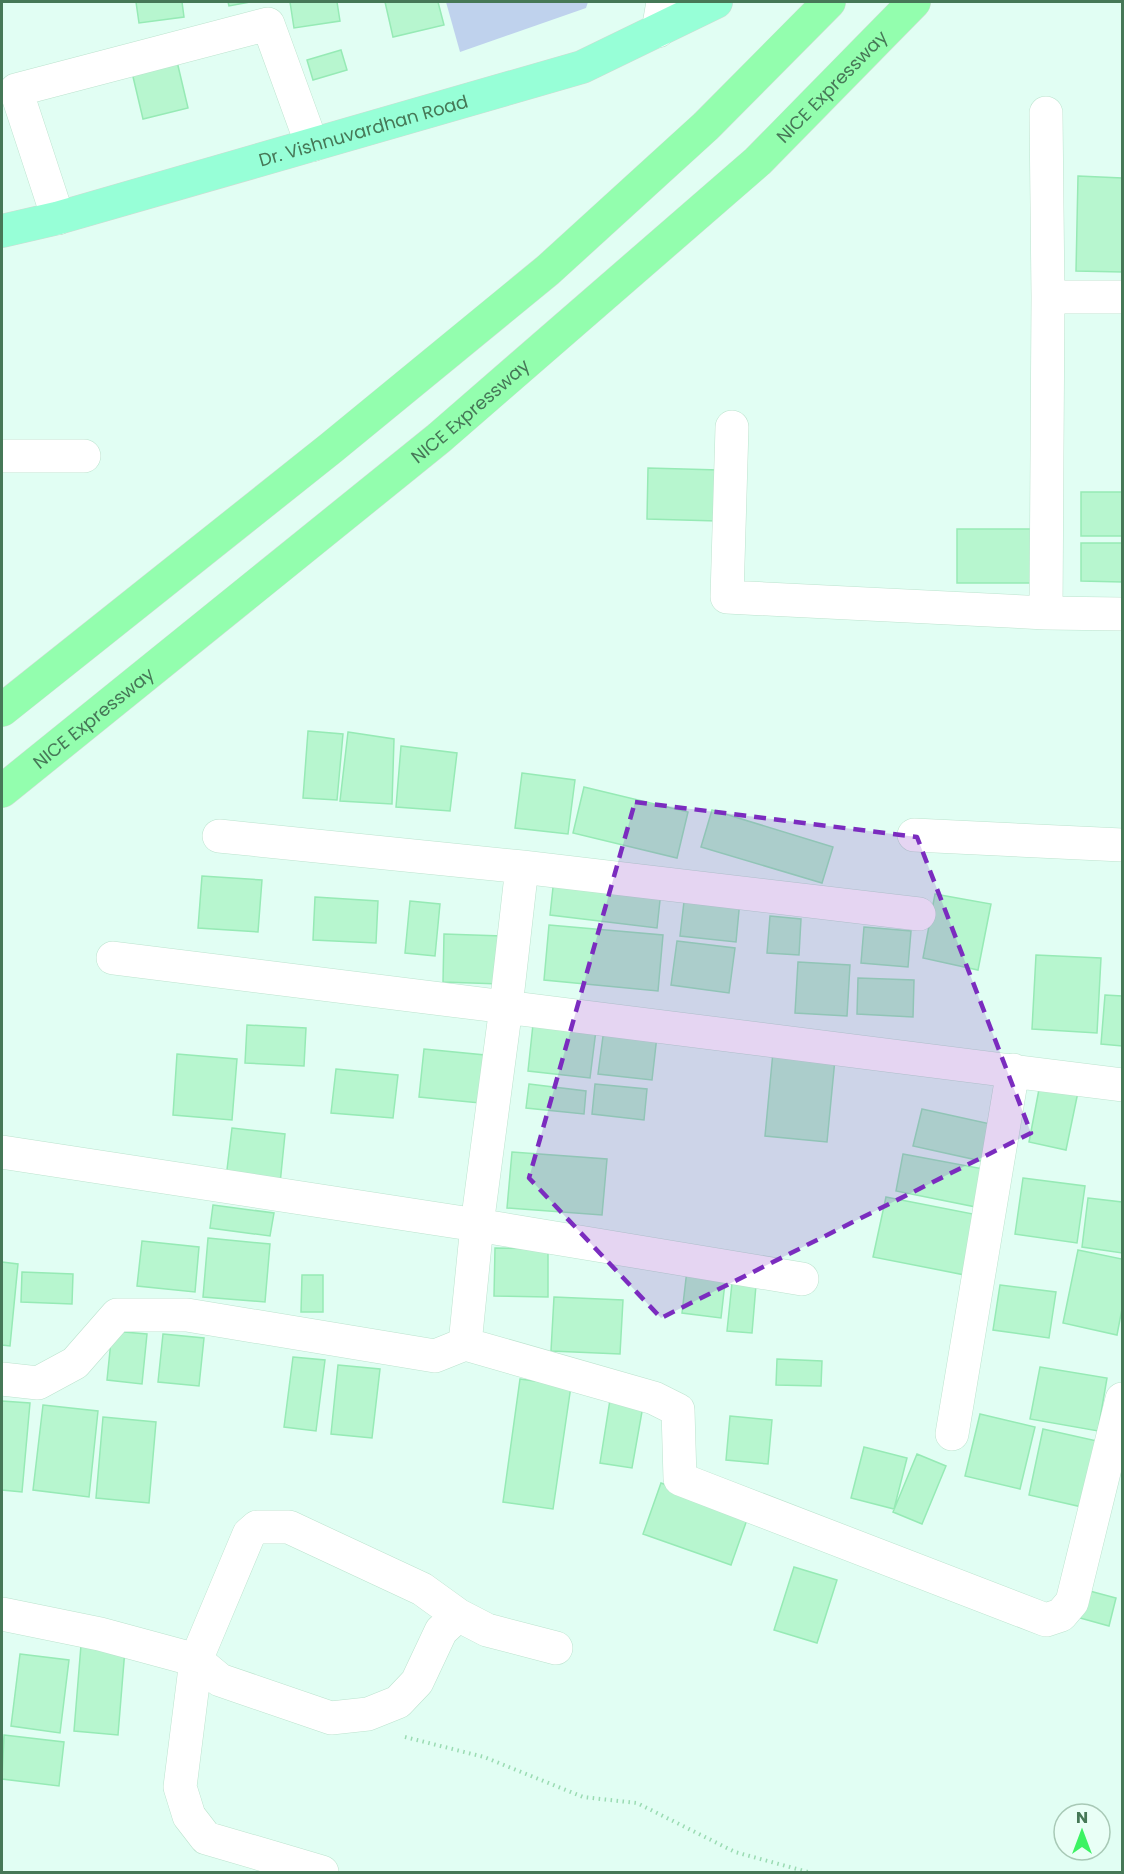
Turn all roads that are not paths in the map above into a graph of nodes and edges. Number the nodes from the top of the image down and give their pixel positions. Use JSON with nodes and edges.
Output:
{"nodes":[{"id":1,"x":716,"y":2,"type":"edge"},
{"id":2,"x":829,"y":2,"type":"edge"},
{"id":3,"x":914,"y":2,"type":"edge"},
{"id":4,"x":661,"y":16,"type":"edge"},
{"id":5,"x":1046,"y":113,"type":"dead end"},
{"id":6,"x":312,"y":145,"type":"junction"},
{"id":7,"x":58,"y":218,"type":"junction"},
{"id":8,"x":2,"y":231,"type":"edge"},
{"id":9,"x":1048,"y":297,"type":"junction"},
{"id":10,"x":1122,"y":297,"type":"edge"},
{"id":11,"x":732,"y":426,"type":"dead end"},
{"id":12,"x":2,"y":456,"type":"edge"},
{"id":13,"x":84,"y":456,"type":"dead end"},
{"id":14,"x":1046,"y":613,"type":"junction"},
{"id":15,"x":1122,"y":614,"type":"edge"},
{"id":16,"x":2,"y":711,"type":"edge"},
{"id":17,"x":2,"y":790,"type":"edge"},
{"id":18,"x":914,"y":835,"type":"dead end"},
{"id":19,"x":219,"y":836,"type":"dead end"},
{"id":20,"x":1122,"y":845,"type":"edge"},
{"id":21,"x":522,"y":867,"type":"junction"},
{"id":22,"x":919,"y":914,"type":"dead end"},
{"id":23,"x":113,"y":958,"type":"dead end"},
{"id":24,"x":506,"y":1006,"type":"junction"},
{"id":25,"x":1013,"y":1070,"type":"junction"},
{"id":26,"x":1122,"y":1085,"type":"edge"},
{"id":27,"x":2,"y":1152,"type":"edge"},
{"id":28,"x":477,"y":1225,"type":"junction"},
{"id":29,"x":802,"y":1280,"type":"dead end"},
{"id":30,"x":465,"y":1344,"type":"junction"},
{"id":31,"x":2,"y":1379,"type":"edge"},
{"id":32,"x":1122,"y":1399,"type":"edge"},
{"id":33,"x":952,"y":1434,"type":"dead end"},
{"id":34,"x":2,"y":1614,"type":"edge"},
{"id":35,"x":458,"y":1615,"type":"junction"},
{"id":36,"x":556,"y":1648,"type":"dead end"},
{"id":37,"x":196,"y":1660,"type":"junction"},
{"id":38,"x":322,"y":1872,"type":"edge"}],
"edges":[{"from":1,"to":4,"type":"main road","name":"Dr. Vishnuvardhan Road"},
{"from":2,"to":16,"type":"highway"},
{"from":3,"to":17,"type":"highway","name":"NICE Expressway"},
{"from":4,"to":6,"type":"main road","name":"Dr. Vishnuvardhan Road"},
{"from":5,"to":9,"type":"street"},
{"from":6,"to":7,"type":"main road","name":"Dr. Vishnuvardhan Road"},
{"from":6,"to":7,"type":"street"},
{"from":7,"to":8,"type":"main road","name":"Dr. Vishnuvardhan Road"},
{"from":9,"to":10,"type":"street"},
{"from":9,"to":14,"type":"street"},
{"from":11,"to":14,"type":"street"},
{"from":12,"to":13,"type":"street"},
{"from":14,"to":15,"type":"street"},
{"from":18,"to":20,"type":"street"},
{"from":19,"to":21,"type":"street"},
{"from":21,"to":22,"type":"street"},
{"from":21,"to":24,"type":"street"},
{"from":23,"to":24,"type":"street"},
{"from":24,"to":25,"type":"street"},
{"from":24,"to":28,"type":"street"},
{"from":25,"to":26,"type":"street"},
{"from":25,"to":33,"type":"street"},
{"from":27,"to":28,"type":"street"},
{"from":28,"to":29,"type":"street"},
{"from":28,"to":30,"type":"street"},
{"from":30,"to":31,"type":"street"},
{"from":30,"to":32,"type":"street"},
{"from":34,"to":37,"type":"street"},
{"from":35,"to":36,"type":"street"},
{"from":35,"to":37,"type":"street"},
{"from":35,"to":37,"type":"street"},
{"from":37,"to":38,"type":"street"}]}
